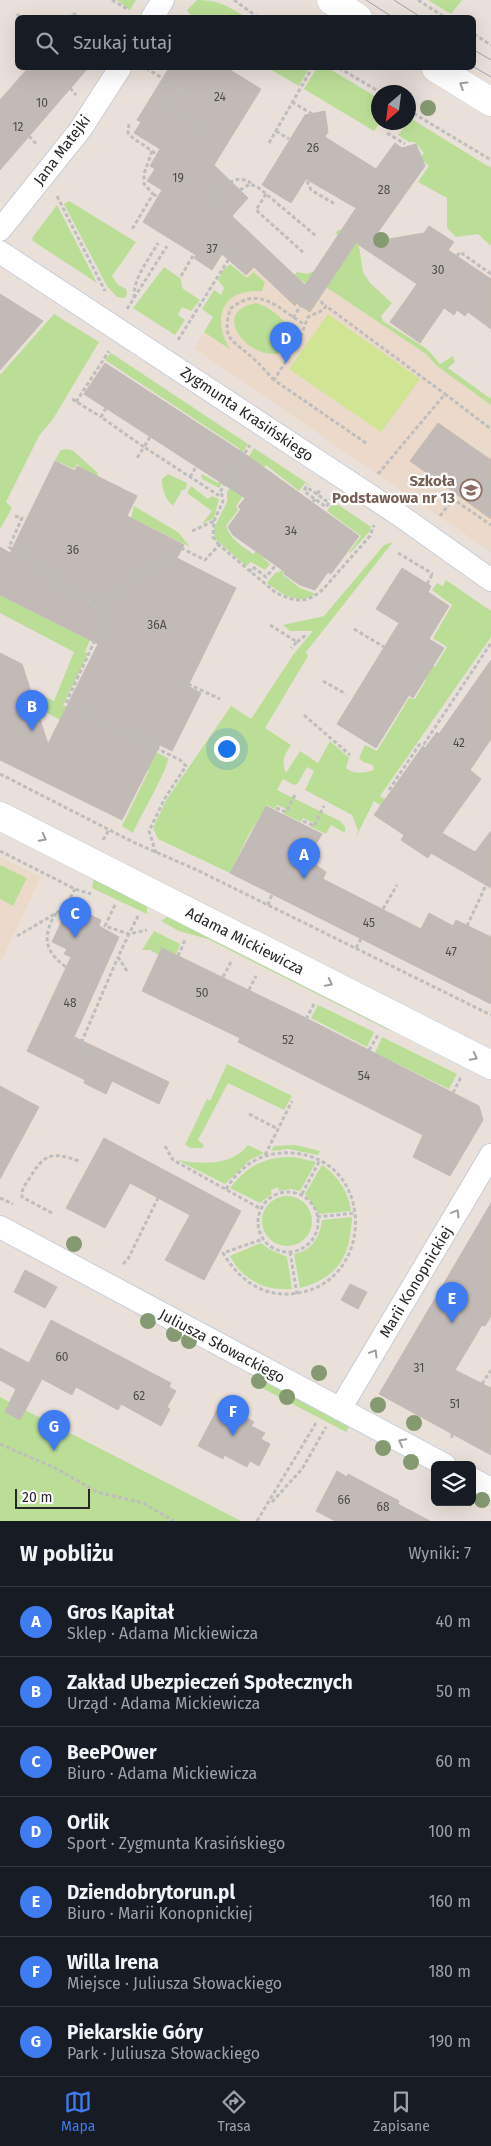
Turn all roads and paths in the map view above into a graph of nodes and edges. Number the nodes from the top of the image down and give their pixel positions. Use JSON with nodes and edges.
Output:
{"nodes":[{"id":1,"x":112,"y":0,"type":"edge"},
{"id":2,"x":163,"y":0,"type":"edge"},
{"id":3,"x":234,"y":0,"type":"edge"},
{"id":4,"x":332,"y":0,"type":"edge"},
{"id":5,"x":418,"y":0,"type":"edge"},
{"id":6,"x":142,"y":15,"type":"edge"},
{"id":7,"x":255,"y":15,"type":"edge"},
{"id":8,"x":354,"y":15,"type":"edge"},
{"id":9,"x":441,"y":15,"type":"edge"},
{"id":10,"x":476,"y":35,"type":"edge"},
{"id":11,"x":491,"y":45,"type":"edge"},
{"id":12,"x":119,"y":70,"type":"edge"},
{"id":13,"x":149,"y":70,"type":"edge"},
{"id":14,"x":311,"y":70,"type":"edge"},
{"id":15,"x":342,"y":70,"type":"edge"},
{"id":16,"x":439,"y":70,"type":"edge"},
{"id":17,"x":371,"y":87,"type":"edge"},
{"id":18,"x":180,"y":88,"type":"junction"},
{"id":19,"x":186,"y":93,"type":"dead end"},
{"id":20,"x":292,"y":102,"type":"junction"},
{"id":21,"x":491,"y":102,"type":"edge"},
{"id":22,"x":314,"y":115,"type":"dead end"},
{"id":23,"x":416,"y":115,"type":"edge"},
{"id":24,"x":129,"y":124,"type":"dead end"},
{"id":25,"x":207,"y":131,"type":"dead end"},
{"id":26,"x":276,"y":131,"type":"junction"},
{"id":27,"x":387,"y":133,"type":"dead end"},
{"id":28,"x":29,"y":136,"type":"dead end"},
{"id":29,"x":289,"y":139,"type":"dead end"},
{"id":30,"x":269,"y":143,"type":"dead end"},
{"id":31,"x":405,"y":144,"type":"dead end"},
{"id":32,"x":38,"y":145,"type":"dead end"},
{"id":33,"x":152,"y":151,"type":"junction"},
{"id":34,"x":157,"y":155,"type":"dead end"},
{"id":35,"x":491,"y":160,"type":"edge"},
{"id":36,"x":307,"y":181,"type":"dead end"},
{"id":37,"x":254,"y":186,"type":"junction"},
{"id":38,"x":240,"y":190,"type":"dead end"},
{"id":39,"x":54,"y":191,"type":"dead end"},
{"id":40,"x":154,"y":194,"type":"junction"},
{"id":41,"x":266,"y":194,"type":"junction"},
{"id":42,"x":162,"y":199,"type":"dead end"},
{"id":43,"x":335,"y":204,"type":"dead end"},
{"id":44,"x":210,"y":206,"type":"dead end"},
{"id":45,"x":0,"y":230,"type":"edge"},
{"id":46,"x":131,"y":231,"type":"dead end"},
{"id":47,"x":316,"y":236,"type":"dead end"},
{"id":48,"x":158,"y":242,"type":"dead end"},
{"id":49,"x":167,"y":246,"type":"dead end"},
{"id":50,"x":234,"y":249,"type":"dead end"},
{"id":51,"x":0,"y":252,"type":"edge"},
{"id":52,"x":194,"y":254,"type":"dead end"},
{"id":53,"x":305,"y":254,"type":"dead end"},
{"id":54,"x":457,"y":256,"type":"dead end"},
{"id":55,"x":491,"y":274,"type":"edge"},
{"id":56,"x":181,"y":276,"type":"dead end"},
{"id":57,"x":103,"y":287,"type":"dead end"},
{"id":58,"x":134,"y":299,"type":"junction"},
{"id":59,"x":326,"y":306,"type":"junction"},
{"id":60,"x":126,"y":312,"type":"dead end"},
{"id":61,"x":293,"y":318,"type":"junction"},
{"id":62,"x":304,"y":324,"type":"junction"},
{"id":63,"x":175,"y":345,"type":"dead end"},
{"id":64,"x":112,"y":346,"type":"dead end"},
{"id":65,"x":274,"y":380,"type":"junction"},
{"id":66,"x":445,"y":394,"type":"junction"},
{"id":67,"x":72,"y":399,"type":"dead end"},
{"id":68,"x":76,"y":402,"type":"junction"},
{"id":69,"x":106,"y":408,"type":"dead end"},
{"id":70,"x":101,"y":417,"type":"junction"},
{"id":71,"x":491,"y":429,"type":"edge"},
{"id":72,"x":150,"y":437,"type":"dead end"},
{"id":73,"x":366,"y":443,"type":"dead end"},
{"id":74,"x":144,"y":446,"type":"junction"},
{"id":75,"x":250,"y":446,"type":"dead end"},
{"id":76,"x":137,"y":458,"type":"dead end"},
{"id":77,"x":196,"y":467,"type":"dead end"},
{"id":78,"x":190,"y":477,"type":"junction"},
{"id":79,"x":374,"y":478,"type":"dead end"},
{"id":80,"x":322,"y":487,"type":"dead end"},
{"id":81,"x":221,"y":490,"type":"junction"},
{"id":82,"x":317,"y":494,"type":"junction"},
{"id":83,"x":315,"y":499,"type":"junction"},
{"id":84,"x":308,"y":507,"type":"dead end"},
{"id":85,"x":15,"y":516,"type":"dead end"},
{"id":86,"x":436,"y":520,"type":"dead end"},
{"id":87,"x":214,"y":521,"type":"junction"},
{"id":88,"x":375,"y":523,"type":"dead end"},
{"id":89,"x":491,"y":525,"type":"edge"},
{"id":90,"x":192,"y":531,"type":"dead end"},
{"id":91,"x":28,"y":544,"type":"dead end"},
{"id":92,"x":219,"y":545,"type":"junction"},
{"id":93,"x":18,"y":553,"type":"junction"},
{"id":94,"x":398,"y":553,"type":"dead end"},
{"id":95,"x":276,"y":565,"type":"dead end"},
{"id":96,"x":438,"y":566,"type":"dead end"},
{"id":97,"x":249,"y":572,"type":"junction"},
{"id":98,"x":433,"y":574,"type":"junction"},
{"id":99,"x":58,"y":579,"type":"junction"},
{"id":100,"x":491,"y":580,"type":"edge"},
{"id":101,"x":427,"y":584,"type":"dead end"},
{"id":102,"x":117,"y":592,"type":"junction"},
{"id":103,"x":50,"y":593,"type":"dead end"},
{"id":104,"x":91,"y":602,"type":"junction"},
{"id":105,"x":103,"y":619,"type":"junction"},
{"id":106,"x":270,"y":625,"type":"dead end"},
{"id":107,"x":354,"y":629,"type":"dead end"},
{"id":108,"x":306,"y":635,"type":"dead end"},
{"id":109,"x":297,"y":642,"type":"junction"},
{"id":110,"x":491,"y":643,"type":"edge"},
{"id":111,"x":384,"y":646,"type":"dead end"},
{"id":112,"x":291,"y":648,"type":"dead end"},
{"id":113,"x":323,"y":681,"type":"dead end"},
{"id":114,"x":188,"y":684,"type":"dead end"},
{"id":115,"x":346,"y":694,"type":"dead end"},
{"id":116,"x":220,"y":699,"type":"dead end"},
{"id":117,"x":304,"y":714,"type":"dead end"},
{"id":118,"x":350,"y":755,"type":"dead end"},
{"id":119,"x":0,"y":774,"type":"edge"},
{"id":120,"x":389,"y":790,"type":"dead end"},
{"id":121,"x":296,"y":793,"type":"dead end"},
{"id":122,"x":324,"y":806,"type":"dead end"},
{"id":123,"x":276,"y":808,"type":"dead end"},
{"id":124,"x":0,"y":816,"type":"edge"},
{"id":125,"x":303,"y":821,"type":"dead end"},
{"id":126,"x":0,"y":852,"type":"edge"},
{"id":127,"x":156,"y":853,"type":"junction"},
{"id":128,"x":398,"y":885,"type":"dead end"},
{"id":129,"x":486,"y":885,"type":"dead end"},
{"id":130,"x":75,"y":889,"type":"junction"},
{"id":131,"x":272,"y":894,"type":"dead end"},
{"id":132,"x":97,"y":896,"type":"dead end"},
{"id":133,"x":106,"y":901,"type":"dead end"},
{"id":134,"x":114,"y":905,"type":"junction"},
{"id":135,"x":268,"y":905,"type":"junction"},
{"id":136,"x":65,"y":908,"type":"junction"},
{"id":137,"x":122,"y":909,"type":"dead end"},
{"id":138,"x":383,"y":909,"type":"dead end"},
{"id":139,"x":130,"y":912,"type":"dead end"},
{"id":140,"x":56,"y":913,"type":"junction"},
{"id":141,"x":62,"y":915,"type":"dead end"},
{"id":142,"x":138,"y":916,"type":"junction"},
{"id":143,"x":145,"y":920,"type":"dead end"},
{"id":144,"x":467,"y":926,"type":"dead end"},
{"id":145,"x":147,"y":930,"type":"dead end"},
{"id":146,"x":129,"y":934,"type":"junction"},
{"id":147,"x":17,"y":936,"type":"dead end"},
{"id":148,"x":361,"y":939,"type":"dead end"},
{"id":149,"x":185,"y":940,"type":"dead end"},
{"id":150,"x":356,"y":948,"type":"junction"},
{"id":151,"x":178,"y":956,"type":"dead end"},
{"id":152,"x":118,"y":957,"type":"junction"},
{"id":153,"x":232,"y":960,"type":"dead end"},
{"id":154,"x":66,"y":967,"type":"dead end"},
{"id":155,"x":127,"y":971,"type":"dead end"},
{"id":156,"x":257,"y":973,"type":"dead end"},
{"id":157,"x":223,"y":977,"type":"dead end"},
{"id":158,"x":249,"y":990,"type":"dead end"},
{"id":159,"x":316,"y":1000,"type":"dead end"},
{"id":160,"x":491,"y":1015,"type":"edge"},
{"id":161,"x":306,"y":1019,"type":"dead end"},
{"id":162,"x":380,"y":1031,"type":"dead end"},
{"id":163,"x":74,"y":1038,"type":"dead end"},
{"id":164,"x":82,"y":1041,"type":"junction"},
{"id":165,"x":370,"y":1050,"type":"dead end"},
{"id":166,"x":86,"y":1055,"type":"dead end"},
{"id":167,"x":491,"y":1066,"type":"edge"},
{"id":168,"x":464,"y":1072,"type":"dead end"},
{"id":169,"x":453,"y":1093,"type":"dead end"},
{"id":170,"x":292,"y":1101,"type":"dead end"},
{"id":171,"x":249,"y":1114,"type":"dead end"},
{"id":172,"x":278,"y":1129,"type":"junction"},
{"id":173,"x":165,"y":1146,"type":"dead end"},
{"id":174,"x":491,"y":1154,"type":"edge"},
{"id":175,"x":265,"y":1156,"type":"junction"},
{"id":176,"x":320,"y":1160,"type":"junction"},
{"id":177,"x":79,"y":1161,"type":"dead end"},
{"id":178,"x":226,"y":1189,"type":"junction"},
{"id":179,"x":302,"y":1194,"type":"junction"},
{"id":180,"x":158,"y":1198,"type":"dead end"},
{"id":181,"x":261,"y":1209,"type":"junction"},
{"id":182,"x":52,"y":1213,"type":"dead end"},
{"id":183,"x":355,"y":1213,"type":"junction"},
{"id":184,"x":317,"y":1217,"type":"junction"},
{"id":185,"x":0,"y":1227,"type":"edge"},
{"id":186,"x":263,"y":1239,"type":"junction"},
{"id":187,"x":290,"y":1252,"type":"junction"},
{"id":188,"x":123,"y":1264,"type":"dead end"},
{"id":189,"x":297,"y":1294,"type":"junction"},
{"id":190,"x":491,"y":1370,"type":"edge"},
{"id":191,"x":482,"y":1384,"type":"dead end"},
{"id":192,"x":333,"y":1418,"type":"junction"},
{"id":193,"x":316,"y":1421,"type":"dead end"},
{"id":194,"x":0,"y":1444,"type":"edge"},
{"id":195,"x":435,"y":1461,"type":"edge"},
{"id":196,"x":476,"y":1481,"type":"edge"},
{"id":197,"x":491,"y":1489,"type":"edge"},
{"id":198,"x":268,"y":1507,"type":"junction"},
{"id":199,"x":174,"y":1521,"type":"edge"},
{"id":200,"x":257,"y":1521,"type":"edge"}],
"edges":[{"from":1,"to":6,"type":"path"},
{"from":2,"to":6,"type":"street"},
{"from":3,"to":7,"type":"path"},
{"from":4,"to":8,"type":"street"},
{"from":5,"to":9,"type":"path"},
{"from":10,"to":11,"type":"path"},
{"from":12,"to":45,"type":"street","name":"Jana Matejki"},
{"from":13,"to":18,"type":"path"},
{"from":14,"to":20,"type":"path"},
{"from":15,"to":17,"type":"path"},
{"from":21,"to":16,"type":"street","one_way":true},
{"from":18,"to":19,"type":"path"},
{"from":18,"to":25,"type":"path"},
{"from":20,"to":22,"type":"path"},
{"from":20,"to":26,"type":"path"},
{"from":23,"to":35,"type":"path"},
{"from":24,"to":33,"type":"path"},
{"from":26,"to":29,"type":"path"},
{"from":26,"to":30,"type":"path"},
{"from":27,"to":31,"type":"path"},
{"from":28,"to":32,"type":"path"},
{"from":33,"to":34,"type":"path"},
{"from":33,"to":40,"type":"path"},
{"from":36,"to":43,"type":"path"},
{"from":37,"to":38,"type":"path"},
{"from":37,"to":41,"type":"path"},
{"from":37,"to":44,"type":"path"},
{"from":39,"to":57,"type":"path"},
{"from":40,"to":42,"type":"path"},
{"from":40,"to":46,"type":"path"},
{"from":41,"to":47,"type":"path"},
{"from":41,"to":53,"type":"path"},
{"from":48,"to":58,"type":"path"},
{"from":49,"to":58,"type":"path"},
{"from":50,"to":63,"type":"path"},
{"from":51,"to":100,"type":"street","name":"Zygmunta Krasińskiego"},
{"from":52,"to":56,"type":"path"},
{"from":54,"to":55,"type":"path"},
{"from":58,"to":60,"type":"path"},
{"from":59,"to":61,"type":"path"},
{"from":59,"to":62,"type":"path"},
{"from":59,"to":66,"type":"path"},
{"from":61,"to":62,"type":"path"},
{"from":61,"to":65,"type":"path"},
{"from":62,"to":65,"type":"path"},
{"from":64,"to":68,"type":"path"},
{"from":65,"to":73,"type":"path"},
{"from":66,"to":71,"type":"path"},
{"from":66,"to":79,"type":"path"},
{"from":67,"to":68,"type":"path"},
{"from":68,"to":70,"type":"path"},
{"from":69,"to":70,"type":"path"},
{"from":70,"to":74,"type":"path"},
{"from":72,"to":74,"type":"path"},
{"from":74,"to":76,"type":"path"},
{"from":74,"to":78,"type":"path"},
{"from":75,"to":81,"type":"path"},
{"from":77,"to":78,"type":"path"},
{"from":78,"to":81,"type":"path"},
{"from":80,"to":82,"type":"path"},
{"from":81,"to":87,"type":"path"},
{"from":82,"to":83,"type":"path"},
{"from":82,"to":83,"type":"path"},
{"from":83,"to":84,"type":"path"},
{"from":85,"to":93,"type":"path"},
{"from":86,"to":89,"type":"path"},
{"from":87,"to":90,"type":"path"},
{"from":87,"to":92,"type":"path"},
{"from":88,"to":97,"type":"path"},
{"from":91,"to":93,"type":"path"},
{"from":92,"to":97,"type":"path"},
{"from":92,"to":102,"type":"path"},
{"from":93,"to":99,"type":"path"},
{"from":94,"to":98,"type":"path"},
{"from":95,"to":97,"type":"path"},
{"from":96,"to":98,"type":"path"},
{"from":98,"to":101,"type":"path"},
{"from":99,"to":103,"type":"path"},
{"from":99,"to":104,"type":"path"},
{"from":102,"to":104,"type":"path"},
{"from":102,"to":105,"type":"path"},
{"from":104,"to":105,"type":"path"},
{"from":105,"to":127,"type":"path"},
{"from":106,"to":109,"type":"path"},
{"from":107,"to":111,"type":"path"},
{"from":108,"to":109,"type":"path"},
{"from":109,"to":112,"type":"path"},
{"from":110,"to":120,"type":"path"},
{"from":113,"to":115,"type":"path"},
{"from":114,"to":116,"type":"path"},
{"from":117,"to":118,"type":"path"},
{"from":119,"to":127,"type":"path"},
{"from":121,"to":123,"type":"path"},
{"from":122,"to":125,"type":"path"},
{"from":124,"to":167,"type":"street","name":"Adama Mickiewicza","one_way":true},
{"from":126,"to":130,"type":"path"},
{"from":127,"to":135,"type":"path"},
{"from":128,"to":138,"type":"path"},
{"from":129,"to":144,"type":"path"},
{"from":130,"to":132,"type":"path"},
{"from":130,"to":136,"type":"path"},
{"from":131,"to":135,"type":"path"},
{"from":133,"to":134,"type":"path"},
{"from":134,"to":137,"type":"path"},
{"from":134,"to":146,"type":"path"},
{"from":135,"to":150,"type":"path"},
{"from":136,"to":140,"type":"path"},
{"from":136,"to":141,"type":"path"},
{"from":139,"to":142,"type":"path"},
{"from":140,"to":147,"type":"path"},
{"from":140,"to":154,"type":"path"},
{"from":142,"to":143,"type":"path"},
{"from":142,"to":146,"type":"path"},
{"from":145,"to":146,"type":"path"},
{"from":146,"to":152,"type":"path"},
{"from":148,"to":150,"type":"path"},
{"from":149,"to":151,"type":"path"},
{"from":150,"to":160,"type":"path"},
{"from":152,"to":155,"type":"path"},
{"from":152,"to":164,"type":"path"},
{"from":153,"to":157,"type":"path"},
{"from":156,"to":158,"type":"path"},
{"from":159,"to":161,"type":"path"},
{"from":162,"to":165,"type":"path"},
{"from":163,"to":164,"type":"path"},
{"from":164,"to":166,"type":"path"},
{"from":168,"to":169,"type":"path"},
{"from":170,"to":172,"type":"path"},
{"from":171,"to":172,"type":"path"},
{"from":172,"to":175,"type":"path"},
{"from":173,"to":178,"type":"path"},
{"from":192,"to":174,"type":"street","name":"Marii Konopnickiej","one_way":true},
{"from":175,"to":176,"type":"path"},
{"from":175,"to":178,"type":"path"},
{"from":176,"to":179,"type":"path"},
{"from":176,"to":183,"type":"path"},
{"from":177,"to":182,"type":"path"},
{"from":178,"to":181,"type":"path"},
{"from":179,"to":181,"type":"path"},
{"from":179,"to":184,"type":"path"},
{"from":180,"to":188,"type":"path"},
{"from":181,"to":186,"type":"path"},
{"from":183,"to":184,"type":"path"},
{"from":183,"to":189,"type":"path"},
{"from":184,"to":187,"type":"path"},
{"from":185,"to":192,"type":"street","name":"Juliusza Słowackiego"},
{"from":186,"to":187,"type":"path"},
{"from":186,"to":189,"type":"path"},
{"from":187,"to":189,"type":"path"},
{"from":190,"to":191,"type":"path"},
{"from":195,"to":192,"type":"street","name":"Juliusza Słowackiego","one_way":true},
{"from":192,"to":198,"type":"path"},
{"from":193,"to":198,"type":"path"},
{"from":194,"to":199,"type":"path"},
{"from":196,"to":197,"type":"street"},
{"from":198,"to":200,"type":"path"}]}
